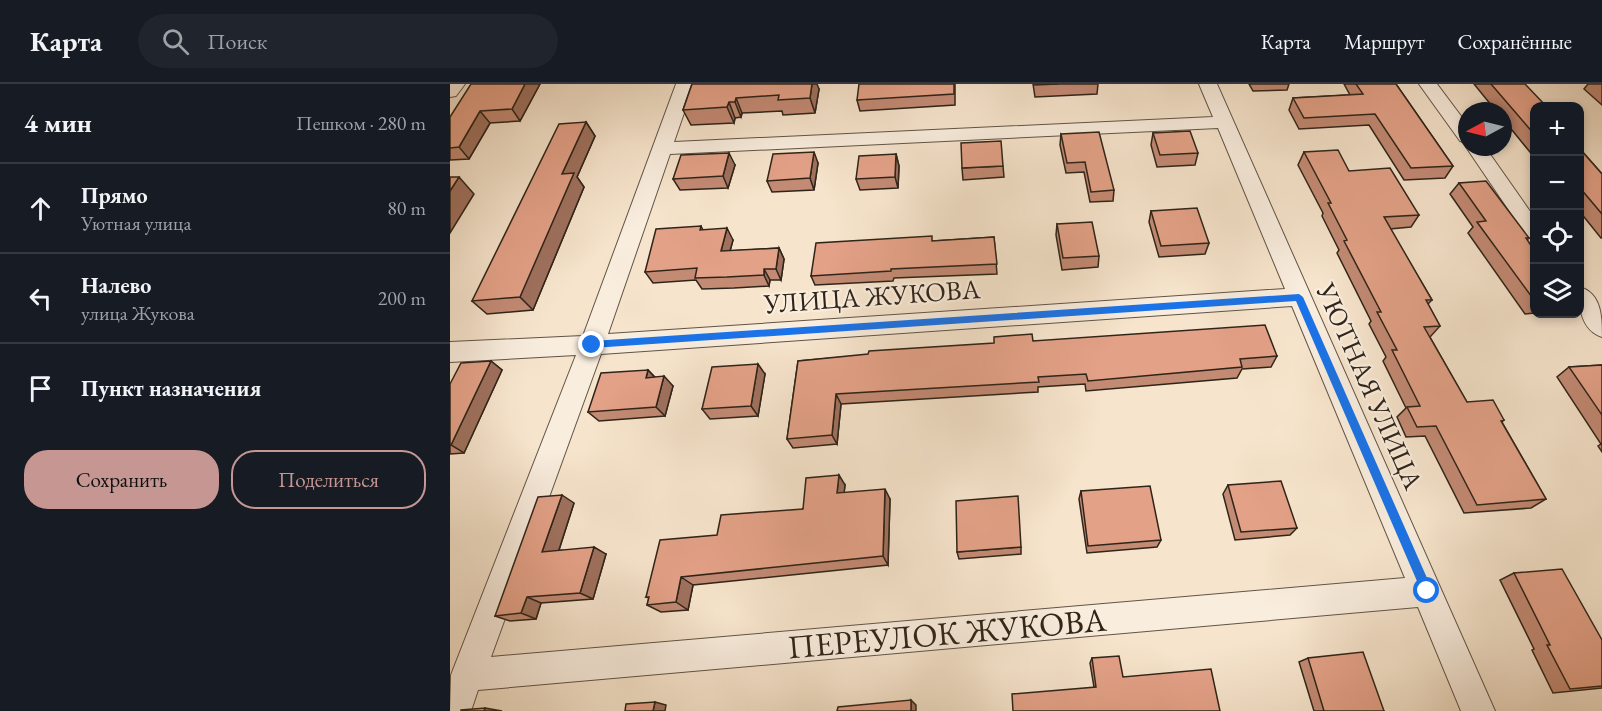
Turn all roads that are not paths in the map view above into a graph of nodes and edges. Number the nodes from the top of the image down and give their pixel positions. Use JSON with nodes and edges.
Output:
{"nodes":[{"id":1,"x":456,"y":84,"type":"edge"},
{"id":2,"x":685,"y":84,"type":"edge"},
{"id":3,"x":1208,"y":84,"type":"edge"},
{"id":4,"x":1428,"y":84,"type":"edge"},
{"id":5,"x":450,"y":92,"type":"edge"},
{"id":6,"x":1224,"y":122,"type":"junction"},
{"id":7,"x":1458,"y":125,"type":"edge"},
{"id":8,"x":662,"y":148,"type":"junction"},
{"id":9,"x":1480,"y":156,"type":"edge"},
{"id":10,"x":1530,"y":226,"type":"edge"},
{"id":11,"x":1299,"y":297,"type":"junction"},
{"id":12,"x":1584,"y":302,"type":"edge"},
{"id":13,"x":1602,"y":328,"type":"edge"},
{"id":14,"x":592,"y":345,"type":"junction"},
{"id":15,"x":450,"y":352,"type":"edge"},
{"id":16,"x":1427,"y":591,"type":"junction"},
{"id":17,"x":467,"y":675,"type":"junction"},
{"id":18,"x":453,"y":711,"type":"edge"},
{"id":19,"x":1479,"y":711,"type":"edge"}],
"edges":[{"from":1,"to":5,"type":"street"},
{"from":2,"to":8,"type":"street"},
{"from":3,"to":6,"type":"street","name":"УЮТНАЯ УЛИЦА"},
{"from":4,"to":7,"type":"street"},
{"from":6,"to":8,"type":"street"},
{"from":6,"to":11,"type":"street","name":"УЮТНАЯ УЛИЦА"},
{"from":8,"to":14,"type":"street"},
{"from":9,"to":10,"type":"street"},
{"from":11,"to":14,"type":"street","name":"УЛИЦА ЖУКОВА"},
{"from":11,"to":16,"type":"street","name":"УЮТНАЯ УЛИЦА"},
{"from":12,"to":13,"type":"street"},
{"from":14,"to":15,"type":"street","name":"УЛИЦА ЖУКОВА"},
{"from":14,"to":17,"type":"street"},
{"from":16,"to":17,"type":"street","name":"ПЕРЕУЛОК ЖУКОВА"},
{"from":16,"to":19,"type":"street","name":"УЮТНАЯ УЛИЦА"},
{"from":17,"to":18,"type":"street"}]}
